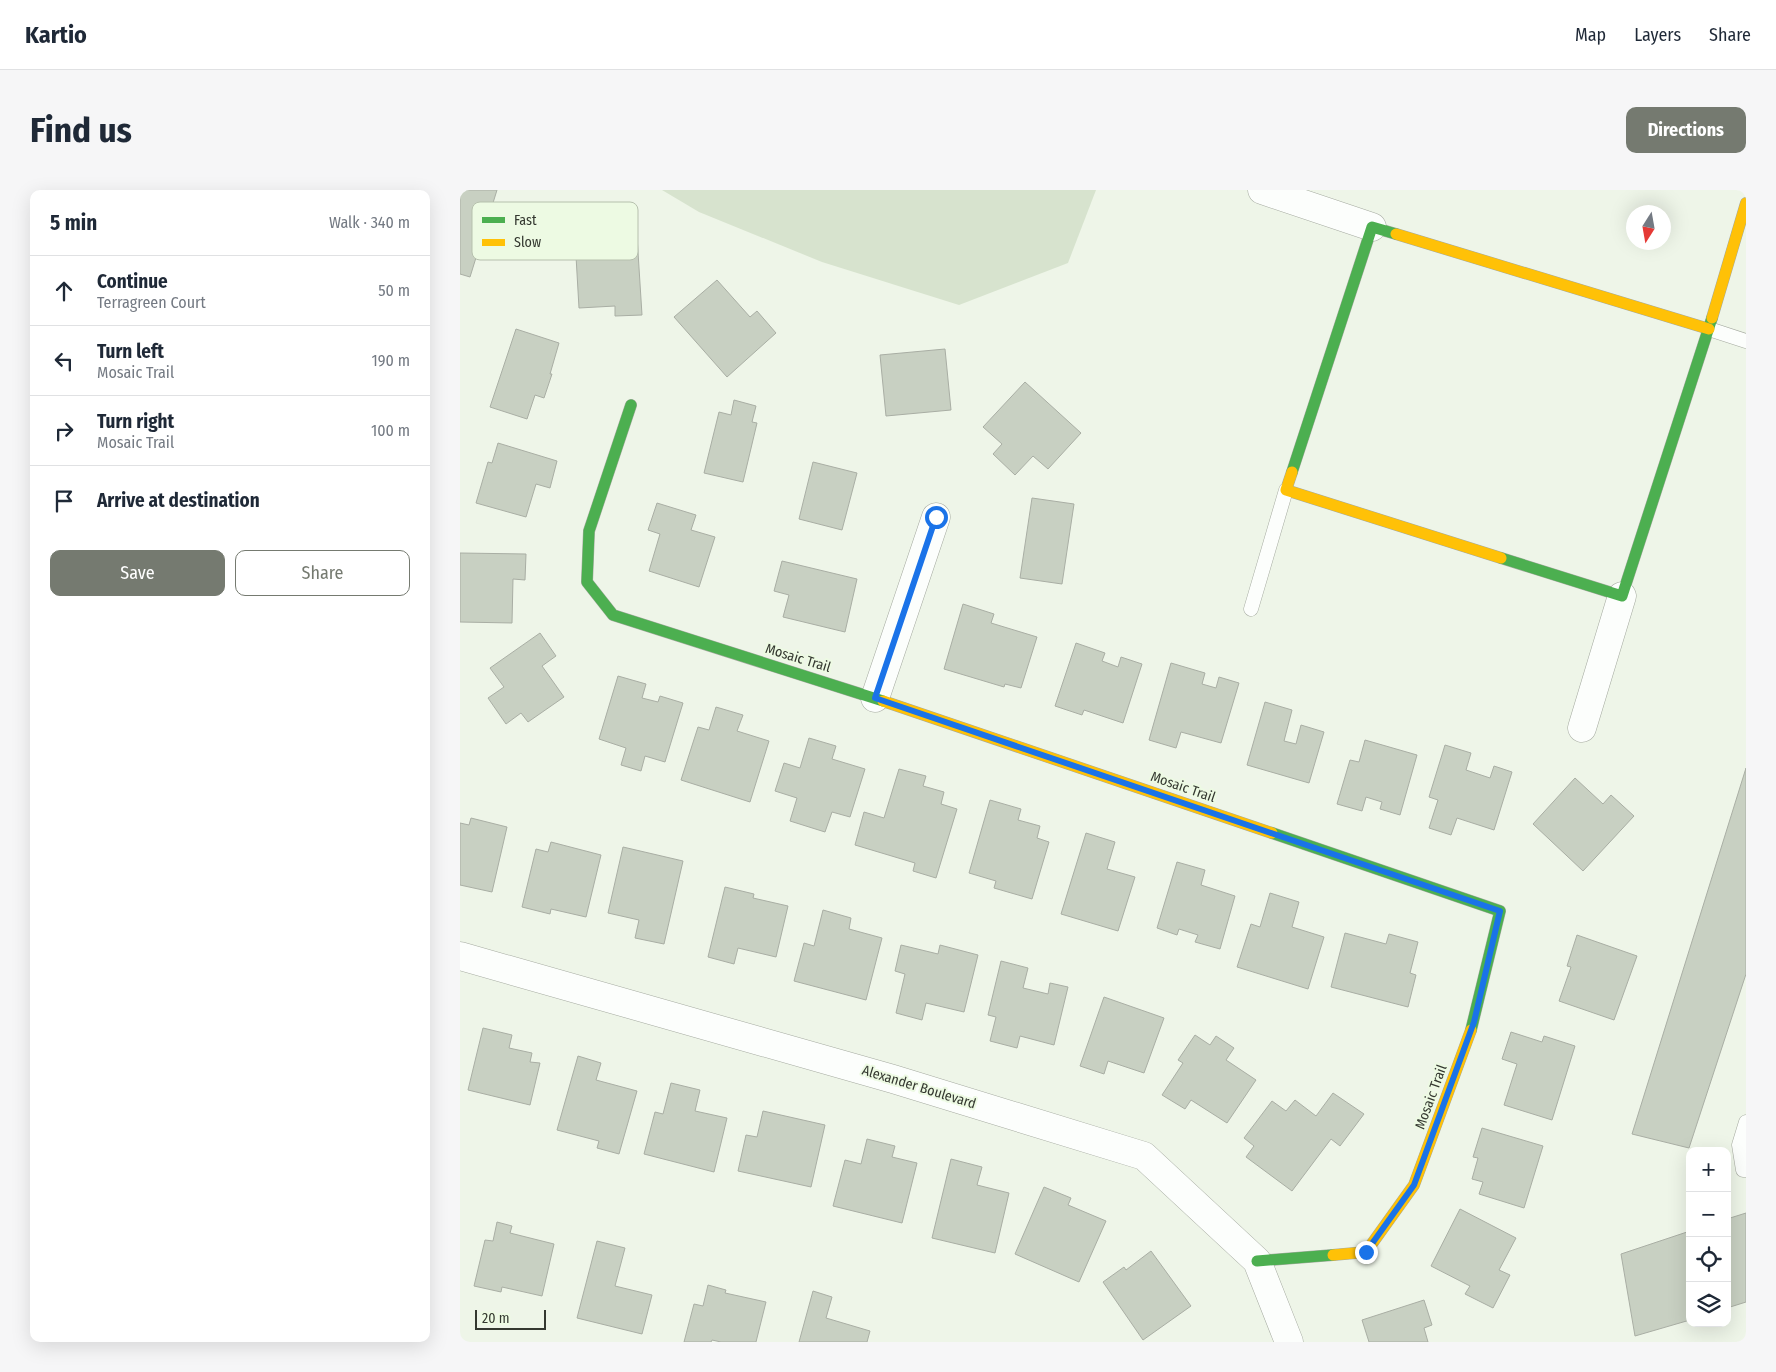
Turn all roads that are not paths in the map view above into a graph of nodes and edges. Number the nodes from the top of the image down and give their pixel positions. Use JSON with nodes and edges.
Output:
{"nodes":[{"id":1,"x":1262,"y":190,"type":"edge"},
{"id":2,"x":1746,"y":203,"type":"edge"},
{"id":3,"x":1372,"y":227,"type":"junction"},
{"id":4,"x":1709,"y":329,"type":"junction"},
{"id":5,"x":1746,"y":341,"type":"edge"},
{"id":6,"x":631,"y":405,"type":"dead end"},
{"id":7,"x":1286,"y":490,"type":"junction"},
{"id":8,"x":936,"y":517,"type":"dead end"},
{"id":9,"x":1622,"y":596,"type":"junction"},
{"id":10,"x":1251,"y":610,"type":"dead end"},
{"id":11,"x":875,"y":698,"type":"junction"},
{"id":12,"x":1582,"y":728,"type":"dead end"},
{"id":13,"x":460,"y":956,"type":"edge"},
{"id":14,"x":1746,"y":1122,"type":"edge"},
{"id":15,"x":1746,"y":1170,"type":"edge"},
{"id":16,"x":1257,"y":1261,"type":"junction"},
{"id":17,"x":1289,"y":1342,"type":"edge"}],
"edges":[{"from":1,"to":3,"type":"street"},
{"from":2,"to":4,"type":"street"},
{"from":3,"to":4,"type":"street"},
{"from":3,"to":7,"type":"street"},
{"from":4,"to":5,"type":"lane"},
{"from":4,"to":9,"type":"street"},
{"from":6,"to":11,"type":"street","name":"Mosaic Trail"},
{"from":7,"to":9,"type":"street"},
{"from":7,"to":10,"type":"lane"},
{"from":8,"to":11,"type":"street"},
{"from":9,"to":12,"type":"street"},
{"from":11,"to":16,"type":"street","name":"Mosaic Trail"},
{"from":13,"to":16,"type":"street","name":"Alexander Boulevard"},
{"from":14,"to":15,"type":"lane"},
{"from":16,"to":17,"type":"street","name":"Alexander Boulevard"}]}
